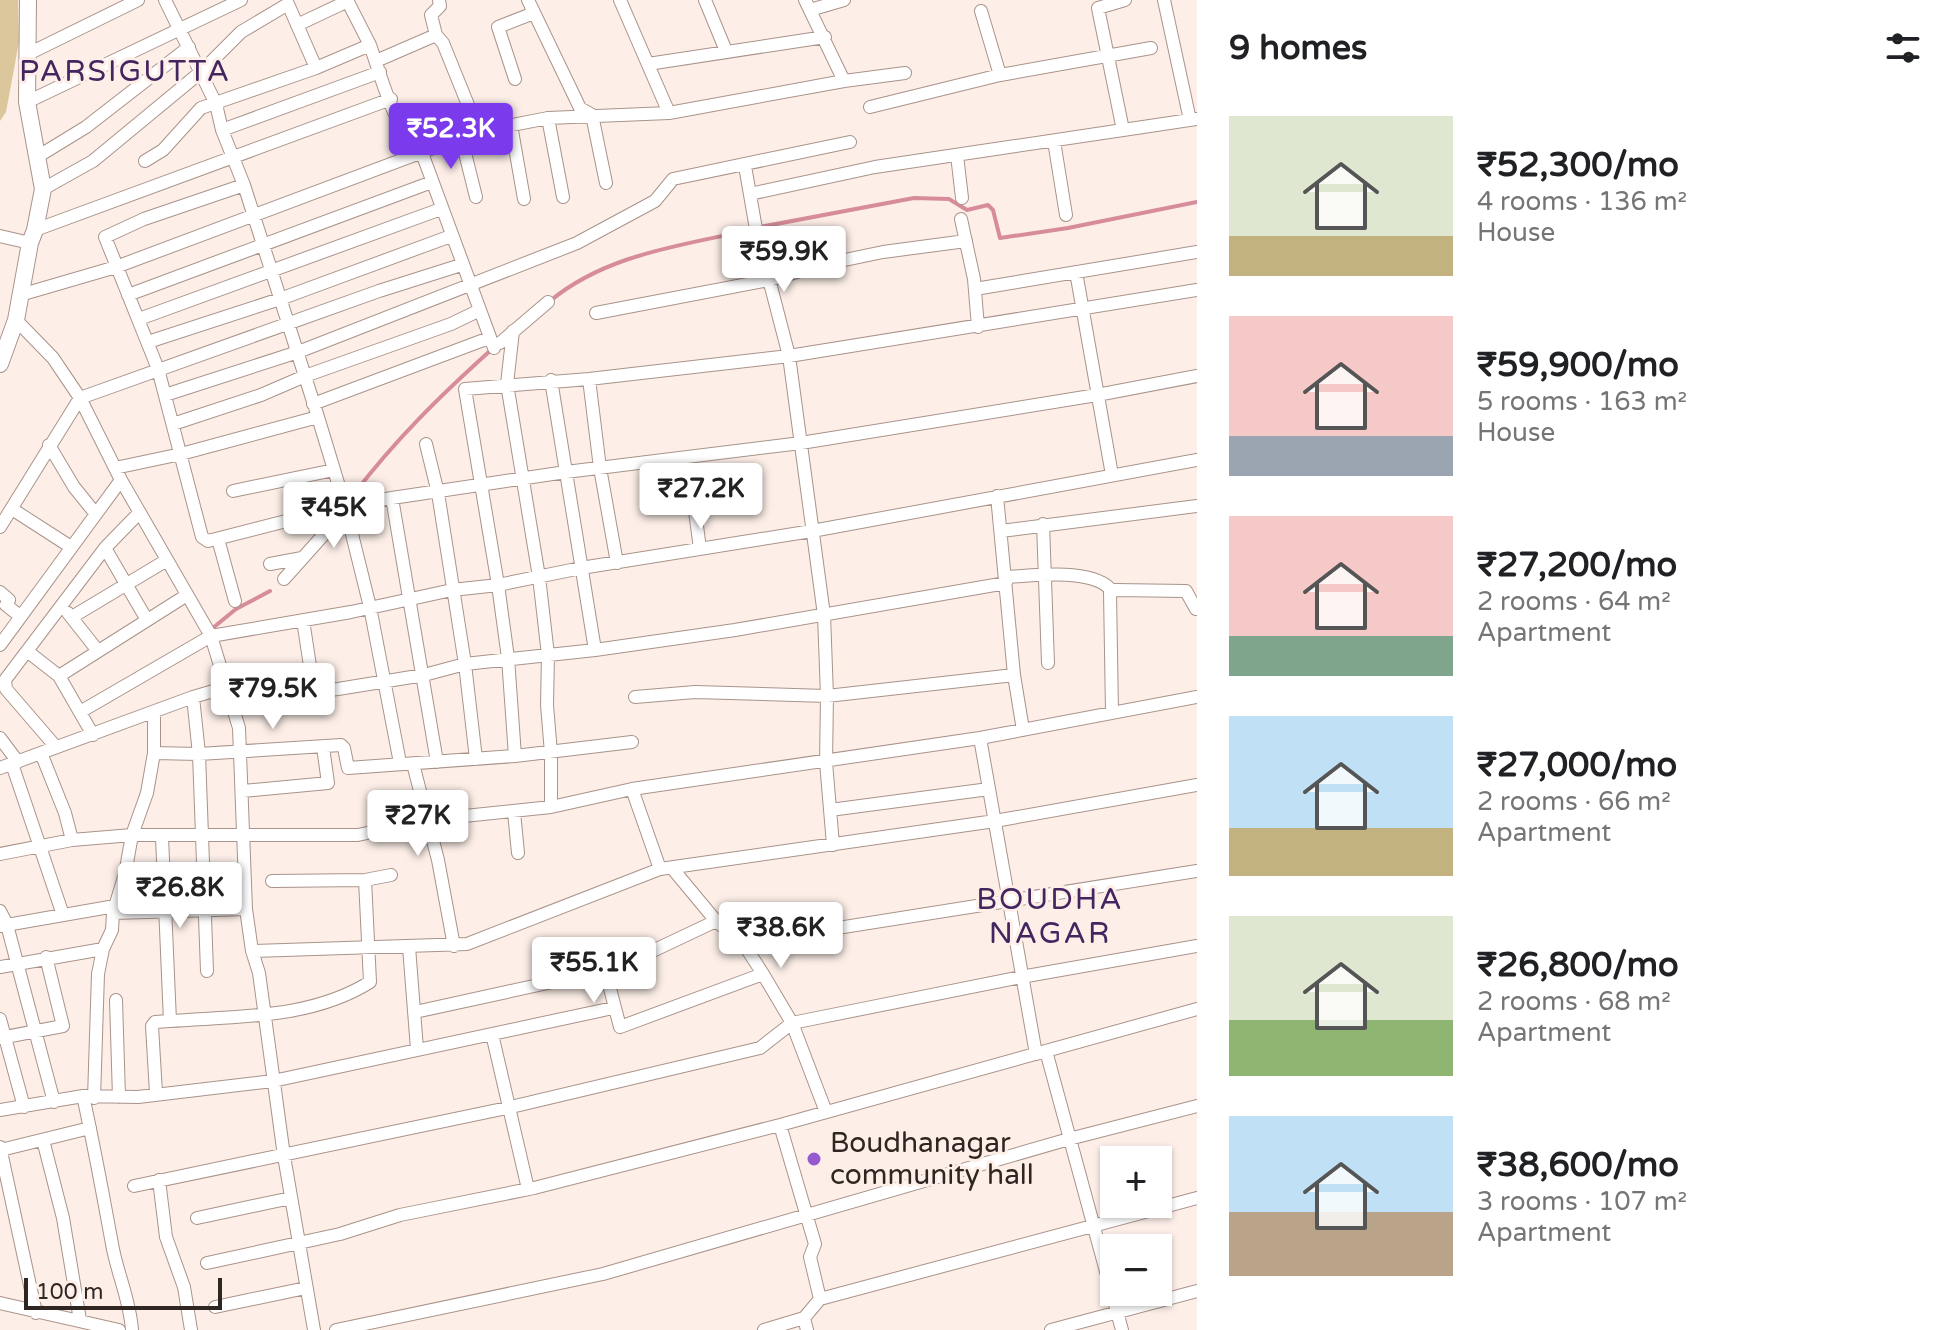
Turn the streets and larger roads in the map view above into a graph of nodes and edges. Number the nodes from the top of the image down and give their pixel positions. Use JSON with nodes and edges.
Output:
{"nodes":[{"id":1,"x":28,"y":0,"type":"edge"},
{"id":2,"x":138,"y":0,"type":"edge"},
{"id":3,"x":165,"y":0,"type":"edge"},
{"id":4,"x":241,"y":0,"type":"edge"},
{"id":5,"x":439,"y":0,"type":"edge"},
{"id":6,"x":528,"y":0,"type":"edge"},
{"id":7,"x":620,"y":0,"type":"edge"},
{"id":8,"x":705,"y":0,"type":"edge"},
{"id":9,"x":844,"y":0,"type":"edge"},
{"id":10,"x":1125,"y":0,"type":"edge"},
{"id":11,"x":1164,"y":0,"type":"edge"},
{"id":12,"x":350,"y":1,"type":"edge"},
{"id":13,"x":1096,"y":4,"type":"edge"},
{"id":14,"x":808,"y":5,"type":"edge"},
{"id":15,"x":981,"y":11,"type":"dead end"},
{"id":16,"x":534,"y":13,"type":"junction"},
{"id":17,"x":297,"y":25,"type":"junction"},
{"id":18,"x":181,"y":31,"type":"junction"},
{"id":19,"x":436,"y":35,"type":"junction"},
{"id":20,"x":825,"y":37,"type":"junction"},
{"id":21,"x":154,"y":43,"type":"junction"},
{"id":22,"x":370,"y":45,"type":"junction"},
{"id":23,"x":189,"y":47,"type":"junction"},
{"id":24,"x":1151,"y":48,"type":"dead end"},
{"id":25,"x":726,"y":51,"type":"junction"},
{"id":26,"x":28,"y":54,"type":"junction"},
{"id":27,"x":1107,"y":55,"type":"junction"},
{"id":28,"x":166,"y":63,"type":"junction"},
{"id":29,"x":648,"y":64,"type":"junction"},
{"id":30,"x":378,"y":67,"type":"junction"},
{"id":31,"x":316,"y":68,"type":"junction"},
{"id":32,"x":202,"y":71,"type":"junction"},
{"id":33,"x":905,"y":73,"type":"dead end"},
{"id":34,"x":1000,"y":75,"type":"junction"},
{"id":35,"x":515,"y":79,"type":"dead end"},
{"id":36,"x":844,"y":81,"type":"junction"},
{"id":37,"x":391,"y":99,"type":"junction"},
{"id":38,"x":27,"y":102,"type":"junction"},
{"id":39,"x":216,"y":104,"type":"junction"},
{"id":40,"x":870,"y":107,"type":"dead end"},
{"id":41,"x":669,"y":113,"type":"junction"},
{"id":42,"x":592,"y":115,"type":"junction"},
{"id":43,"x":548,"y":118,"type":"junction"},
{"id":44,"x":1194,"y":120,"type":"edge"},
{"id":45,"x":511,"y":125,"type":"junction"},
{"id":46,"x":222,"y":130,"type":"junction"},
{"id":47,"x":1123,"y":130,"type":"junction"},
{"id":48,"x":479,"y":132,"type":"junction"},
{"id":49,"x":461,"y":137,"type":"junction"},
{"id":50,"x":1054,"y":141,"type":"junction"},
{"id":51,"x":850,"y":142,"type":"dead end"},
{"id":52,"x":422,"y":153,"type":"junction"},
{"id":53,"x":957,"y":155,"type":"junction"},
{"id":54,"x":37,"y":157,"type":"junction"},
{"id":55,"x":233,"y":158,"type":"junction"},
{"id":56,"x":145,"y":161,"type":"dead end"},
{"id":57,"x":745,"y":166,"type":"junction"},
{"id":58,"x":432,"y":182,"type":"junction"},
{"id":59,"x":606,"y":183,"type":"dead end"},
{"id":60,"x":244,"y":185,"type":"junction"},
{"id":61,"x":43,"y":189,"type":"junction"},
{"id":62,"x":750,"y":194,"type":"junction"},
{"id":63,"x":476,"y":197,"type":"dead end"},
{"id":64,"x":563,"y":197,"type":"dead end"},
{"id":65,"x":962,"y":198,"type":"dead end"},
{"id":66,"x":524,"y":199,"type":"dead end"},
{"id":67,"x":441,"y":209,"type":"junction"},
{"id":68,"x":1066,"y":215,"type":"dead end"},
{"id":69,"x":253,"y":216,"type":"junction"},
{"id":70,"x":961,"y":219,"type":"dead end"},
{"id":71,"x":0,"y":236,"type":"edge"},
{"id":72,"x":33,"y":236,"type":"junction"},
{"id":73,"x":451,"y":236,"type":"junction"},
{"id":74,"x":966,"y":241,"type":"junction"},
{"id":75,"x":262,"y":244,"type":"junction"},
{"id":76,"x":1197,"y":252,"type":"edge"},
{"id":77,"x":461,"y":265,"type":"junction"},
{"id":78,"x":116,"y":267,"type":"junction"},
{"id":79,"x":272,"y":271,"type":"junction"},
{"id":80,"x":1076,"y":272,"type":"junction"},
{"id":81,"x":769,"y":280,"type":"junction"},
{"id":82,"x":469,"y":286,"type":"junction"},
{"id":83,"x":975,"y":289,"type":"junction"},
{"id":84,"x":1197,"y":290,"type":"edge"},
{"id":85,"x":20,"y":295,"type":"junction"},
{"id":86,"x":128,"y":295,"type":"junction"},
{"id":87,"x":280,"y":299,"type":"junction"},
{"id":88,"x":548,"y":302,"type":"dead end"},
{"id":89,"x":1082,"y":310,"type":"junction"},
{"id":90,"x":478,"y":311,"type":"junction"},
{"id":91,"x":596,"y":313,"type":"dead end"},
{"id":92,"x":139,"y":319,"type":"junction"},
{"id":93,"x":16,"y":320,"type":"junction"},
{"id":94,"x":288,"y":324,"type":"junction"},
{"id":95,"x":978,"y":327,"type":"junction"},
{"id":96,"x":513,"y":331,"type":"junction"},
{"id":97,"x":148,"y":342,"type":"junction"},
{"id":98,"x":494,"y":343,"type":"junction"},
{"id":99,"x":298,"y":352,"type":"junction"},
{"id":100,"x":789,"y":356,"type":"junction"},
{"id":101,"x":0,"y":364,"type":"edge"},
{"id":102,"x":158,"y":369,"type":"junction"},
{"id":103,"x":305,"y":376,"type":"junction"},
{"id":104,"x":1197,"y":376,"type":"edge"},
{"id":105,"x":589,"y":379,"type":"junction"},
{"id":106,"x":551,"y":380,"type":"junction"},
{"id":107,"x":507,"y":384,"type":"junction"},
{"id":108,"x":165,"y":395,"type":"junction"},
{"id":109,"x":1097,"y":395,"type":"junction"},
{"id":110,"x":80,"y":398,"type":"junction"},
{"id":111,"x":316,"y":411,"type":"junction"},
{"id":112,"x":173,"y":424,"type":"junction"},
{"id":113,"x":801,"y":443,"type":"junction"},
{"id":114,"x":426,"y":444,"type":"dead end"},
{"id":115,"x":49,"y":445,"type":"junction"},
{"id":116,"x":181,"y":454,"type":"junction"},
{"id":117,"x":688,"y":457,"type":"junction"},
{"id":118,"x":1197,"y":460,"type":"edge"},
{"id":119,"x":600,"y":468,"type":"junction"},
{"id":120,"x":334,"y":470,"type":"junction"},
{"id":121,"x":566,"y":472,"type":"junction"},
{"id":122,"x":118,"y":474,"type":"junction"},
{"id":123,"x":1112,"y":475,"type":"junction"},
{"id":124,"x":523,"y":479,"type":"junction"},
{"id":125,"x":482,"y":485,"type":"junction"},
{"id":126,"x":233,"y":491,"type":"dead end"},
{"id":127,"x":438,"y":493,"type":"junction"},
{"id":128,"x":997,"y":496,"type":"junction"},
{"id":129,"x":392,"y":498,"type":"junction"},
{"id":130,"x":349,"y":501,"type":"junction"},
{"id":131,"x":1197,"y":506,"type":"edge"},
{"id":132,"x":12,"y":509,"type":"junction"},
{"id":133,"x":95,"y":513,"type":"junction"},
{"id":134,"x":139,"y":513,"type":"junction"},
{"id":135,"x":1043,"y":524,"type":"junction"},
{"id":136,"x":0,"y":527,"type":"edge"},
{"id":137,"x":812,"y":531,"type":"junction"},
{"id":138,"x":1001,"y":531,"type":"junction"},
{"id":139,"x":218,"y":539,"type":"junction"},
{"id":140,"x":71,"y":547,"type":"junction"},
{"id":141,"x":105,"y":548,"type":"junction"},
{"id":142,"x":700,"y":549,"type":"junction"},
{"id":143,"x":303,"y":558,"type":"junction"},
{"id":144,"x":167,"y":560,"type":"junction"},
{"id":145,"x":617,"y":563,"type":"junction"},
{"id":146,"x":270,"y":564,"type":"dead end"},
{"id":147,"x":581,"y":568,"type":"junction"},
{"id":148,"x":1046,"y":575,"type":"junction"},
{"id":149,"x":539,"y":577,"type":"junction"},
{"id":150,"x":284,"y":579,"type":"dead end"},
{"id":151,"x":1006,"y":580,"type":"junction"},
{"id":152,"x":127,"y":585,"type":"junction"},
{"id":153,"x":498,"y":585,"type":"junction"},
{"id":154,"x":452,"y":590,"type":"junction"},
{"id":155,"x":1112,"y":591,"type":"junction"},
{"id":156,"x":0,"y":592,"type":"edge"},
{"id":157,"x":187,"y":595,"type":"junction"},
{"id":158,"x":411,"y":599,"type":"junction"},
{"id":159,"x":235,"y":601,"type":"dead end"},
{"id":160,"x":61,"y":605,"type":"junction"},
{"id":161,"x":370,"y":607,"type":"junction"},
{"id":162,"x":1197,"y":609,"type":"edge"},
{"id":163,"x":824,"y":615,"type":"junction"},
{"id":164,"x":20,"y":616,"type":"junction"},
{"id":165,"x":1197,"y":616,"type":"edge"},
{"id":166,"x":72,"y":617,"type":"junction"},
{"id":167,"x":147,"y":620,"type":"junction"},
{"id":168,"x":303,"y":620,"type":"junction"},
{"id":169,"x":211,"y":636,"type":"junction"},
{"id":170,"x":0,"y":645,"type":"edge"},
{"id":171,"x":595,"y":650,"type":"junction"},
{"id":172,"x":27,"y":651,"type":"junction"},
{"id":173,"x":98,"y":651,"type":"junction"},
{"id":174,"x":548,"y":655,"type":"junction"},
{"id":175,"x":508,"y":658,"type":"junction"},
{"id":176,"x":1048,"y":663,"type":"dead end"},
{"id":177,"x":465,"y":664,"type":"junction"},
{"id":178,"x":424,"y":675,"type":"junction"},
{"id":179,"x":1014,"y":675,"type":"junction"},
{"id":180,"x":59,"y":676,"type":"junction"},
{"id":181,"x":385,"y":681,"type":"junction"},
{"id":182,"x":227,"y":687,"type":"junction"},
{"id":183,"x":314,"y":692,"type":"junction"},
{"id":184,"x":827,"y":696,"type":"junction"},
{"id":185,"x":193,"y":697,"type":"junction"},
{"id":186,"x":635,"y":697,"type":"dead end"},
{"id":187,"x":1197,"y":697,"type":"edge"},
{"id":188,"x":232,"y":702,"type":"junction"},
{"id":189,"x":80,"y":712,"type":"junction"},
{"id":190,"x":154,"y":712,"type":"junction"},
{"id":191,"x":1112,"y":713,"type":"junction"},
{"id":192,"x":1023,"y":730,"type":"junction"},
{"id":193,"x":93,"y":735,"type":"junction"},
{"id":194,"x":0,"y":738,"type":"edge"},
{"id":195,"x":980,"y":738,"type":"junction"},
{"id":196,"x":632,"y":742,"type":"dead end"},
{"id":197,"x":56,"y":747,"type":"junction"},
{"id":198,"x":323,"y":747,"type":"junction"},
{"id":199,"x":241,"y":750,"type":"junction"},
{"id":200,"x":41,"y":753,"type":"junction"},
{"id":201,"x":154,"y":753,"type":"junction"},
{"id":202,"x":551,"y":753,"type":"junction"},
{"id":203,"x":199,"y":754,"type":"junction"},
{"id":204,"x":515,"y":756,"type":"junction"},
{"id":205,"x":476,"y":759,"type":"junction"},
{"id":206,"x":437,"y":762,"type":"junction"},
{"id":207,"x":826,"y":762,"type":"junction"},
{"id":208,"x":406,"y":764,"type":"junction"},
{"id":209,"x":10,"y":765,"type":"edge"},
{"id":210,"x":1197,"y":785,"type":"edge"},
{"id":211,"x":632,"y":789,"type":"junction"},
{"id":212,"x":989,"y":789,"type":"junction"},
{"id":213,"x":243,"y":791,"type":"junction"},
{"id":214,"x":551,"y":807,"type":"junction"},
{"id":215,"x":830,"y":810,"type":"junction"},
{"id":216,"x":514,"y":812,"type":"junction"},
{"id":217,"x":426,"y":820,"type":"junction"},
{"id":218,"x":995,"y":821,"type":"junction"},
{"id":219,"x":132,"y":835,"type":"junction"},
{"id":220,"x":200,"y":836,"type":"junction"},
{"id":221,"x":244,"y":836,"type":"junction"},
{"id":222,"x":162,"y":837,"type":"junction"},
{"id":223,"x":72,"y":840,"type":"junction"},
{"id":224,"x":41,"y":845,"type":"junction"},
{"id":225,"x":833,"y":845,"type":"junction"},
{"id":226,"x":518,"y":853,"type":"dead end"},
{"id":227,"x":0,"y":854,"type":"edge"},
{"id":228,"x":666,"y":868,"type":"junction"},
{"id":229,"x":1197,"y":871,"type":"edge"},
{"id":230,"x":391,"y":875,"type":"dead end"},
{"id":231,"x":365,"y":880,"type":"junction"},
{"id":232,"x":272,"y":881,"type":"dead end"},
{"id":233,"x":1009,"y":902,"type":"junction"},
{"id":234,"x":114,"y":909,"type":"junction"},
{"id":235,"x":246,"y":909,"type":"junction"},
{"id":236,"x":0,"y":911,"type":"edge"},
{"id":237,"x":206,"y":911,"type":"junction"},
{"id":238,"x":166,"y":913,"type":"junction"},
{"id":239,"x":63,"y":915,"type":"junction"},
{"id":240,"x":716,"y":921,"type":"junction"},
{"id":241,"x":3,"y":925,"type":"edge"},
{"id":242,"x":743,"y":943,"type":"junction"},
{"id":243,"x":454,"y":946,"type":"junction"},
{"id":244,"x":1197,"y":946,"type":"edge"},
{"id":245,"x":409,"y":947,"type":"junction"},
{"id":246,"x":367,"y":948,"type":"junction"},
{"id":247,"x":103,"y":949,"type":"junction"},
{"id":248,"x":252,"y":951,"type":"junction"},
{"id":249,"x":46,"y":957,"type":"junction"},
{"id":250,"x":17,"y":964,"type":"junction"},
{"id":251,"x":0,"y":967,"type":"edge"},
{"id":252,"x":207,"y":971,"type":"dead end"},
{"id":253,"x":606,"y":973,"type":"junction"},
{"id":254,"x":763,"y":974,"type":"junction"},
{"id":255,"x":1021,"y":977,"type":"junction"},
{"id":256,"x":116,"y":1000,"type":"dead end"},
{"id":257,"x":613,"y":1008,"type":"junction"},
{"id":258,"x":1197,"y":1009,"type":"edge"},
{"id":259,"x":415,"y":1012,"type":"junction"},
{"id":260,"x":263,"y":1015,"type":"junction"},
{"id":261,"x":0,"y":1019,"type":"edge"},
{"id":262,"x":170,"y":1021,"type":"junction"},
{"id":263,"x":792,"y":1023,"type":"junction"},
{"id":264,"x":36,"y":1031,"type":"junction"},
{"id":265,"x":492,"y":1034,"type":"junction"},
{"id":266,"x":2,"y":1038,"type":"edge"},
{"id":267,"x":417,"y":1049,"type":"junction"},
{"id":268,"x":1041,"y":1052,"type":"junction"},
{"id":269,"x":273,"y":1081,"type":"junction"},
{"id":270,"x":156,"y":1093,"type":"junction"},
{"id":271,"x":88,"y":1097,"type":"junction"},
{"id":272,"x":119,"y":1097,"type":"junction"},
{"id":273,"x":54,"y":1102,"type":"junction"},
{"id":274,"x":1197,"y":1106,"type":"edge"},
{"id":275,"x":24,"y":1107,"type":"junction"},
{"id":276,"x":507,"y":1108,"type":"junction"},
{"id":277,"x":0,"y":1110,"type":"edge"},
{"id":278,"x":826,"y":1112,"type":"junction"},
{"id":279,"x":780,"y":1125,"type":"junction"},
{"id":280,"x":90,"y":1128,"type":"junction"},
{"id":281,"x":1069,"y":1139,"type":"junction"},
{"id":282,"x":43,"y":1140,"type":"junction"},
{"id":283,"x":0,"y":1149,"type":"edge"},
{"id":284,"x":284,"y":1156,"type":"junction"},
{"id":285,"x":159,"y":1180,"type":"junction"},
{"id":286,"x":134,"y":1186,"type":"dead end"},
{"id":287,"x":528,"y":1189,"type":"junction"},
{"id":288,"x":291,"y":1198,"type":"junction"},
{"id":289,"x":1197,"y":1198,"type":"edge"},
{"id":290,"x":807,"y":1214,"type":"junction"},
{"id":291,"x":197,"y":1218,"type":"dead end"},
{"id":292,"x":1092,"y":1226,"type":"junction"},
{"id":293,"x":298,"y":1243,"type":"junction"},
{"id":294,"x":207,"y":1263,"type":"dead end"},
{"id":295,"x":306,"y":1288,"type":"junction"},
{"id":296,"x":1197,"y":1291,"type":"edge"},
{"id":297,"x":820,"y":1299,"type":"junction"},
{"id":298,"x":0,"y":1303,"type":"edge"},
{"id":299,"x":215,"y":1307,"type":"dead end"},
{"id":300,"x":1117,"y":1312,"type":"junction"},
{"id":301,"x":36,"y":1313,"type":"junction"},
{"id":302,"x":80,"y":1320,"type":"junction"},
{"id":303,"x":805,"y":1324,"type":"edge"},
{"id":304,"x":119,"y":1330,"type":"edge"},
{"id":305,"x":132,"y":1330,"type":"edge"},
{"id":306,"x":191,"y":1330,"type":"edge"},
{"id":307,"x":314,"y":1330,"type":"edge"},
{"id":308,"x":336,"y":1330,"type":"edge"},
{"id":309,"x":764,"y":1330,"type":"edge"},
{"id":310,"x":1051,"y":1330,"type":"edge"},
{"id":311,"x":1122,"y":1330,"type":"edge"}],
"edges":[{"from":1,"to":26,"type":"street"},
{"from":2,"to":26,"type":"street"},
{"from":3,"to":18,"type":"street"},
{"from":4,"to":18,"type":"street"},
{"from":5,"to":19,"type":"street"},
{"from":6,"to":16,"type":"street"},
{"from":7,"to":29,"type":"street"},
{"from":8,"to":25,"type":"street"},
{"from":9,"to":14,"type":"street"},
{"from":10,"to":13,"type":"street"},
{"from":11,"to":44,"type":"street"},
{"from":12,"to":17,"type":"street"},
{"from":12,"to":22,"type":"street"},
{"from":13,"to":27,"type":"street"},
{"from":14,"to":20,"type":"street"},
{"from":15,"to":34,"type":"street"},
{"from":16,"to":35,"type":"street"},
{"from":16,"to":42,"type":"street"},
{"from":17,"to":31,"type":"street"},
{"from":17,"to":32,"type":"street"},
{"from":18,"to":21,"type":"street"},
{"from":18,"to":23,"type":"street"},
{"from":19,"to":30,"type":"street"},
{"from":19,"to":48,"type":"street"},
{"from":20,"to":25,"type":"street"},
{"from":20,"to":36,"type":"street"},
{"from":21,"to":28,"type":"street"},
{"from":21,"to":38,"type":"street"},
{"from":22,"to":30,"type":"street"},
{"from":22,"to":31,"type":"street"},
{"from":23,"to":28,"type":"street"},
{"from":23,"to":32,"type":"street"},
{"from":24,"to":27,"type":"street"},
{"from":25,"to":29,"type":"street"},
{"from":26,"to":38,"type":"street"},
{"from":27,"to":34,"type":"street"},
{"from":27,"to":47,"type":"street"},
{"from":28,"to":54,"type":"street"},
{"from":29,"to":41,"type":"street"},
{"from":30,"to":37,"type":"street"},
{"from":30,"to":46,"type":"street"},
{"from":31,"to":39,"type":"street"},
{"from":32,"to":39,"type":"street"},
{"from":32,"to":61,"type":"street"},
{"from":33,"to":36,"type":"street"},
{"from":34,"to":40,"type":"street"},
{"from":36,"to":41,"type":"street"},
{"from":37,"to":52,"type":"street"},
{"from":37,"to":55,"type":"street"},
{"from":38,"to":54,"type":"street"},
{"from":39,"to":46,"type":"street"},
{"from":39,"to":56,"type":"street"},
{"from":41,"to":42,"type":"street"},
{"from":42,"to":43,"type":"street"},
{"from":42,"to":59,"type":"street"},
{"from":43,"to":45,"type":"street"},
{"from":43,"to":64,"type":"street"},
{"from":44,"to":47,"type":"street"},
{"from":45,"to":48,"type":"street"},
{"from":45,"to":66,"type":"street"},
{"from":46,"to":55,"type":"street"},
{"from":47,"to":50,"type":"street"},
{"from":48,"to":49,"type":"street"},
{"from":49,"to":52,"type":"street"},
{"from":49,"to":63,"type":"street"},
{"from":50,"to":53,"type":"street"},
{"from":50,"to":68,"type":"street"},
{"from":51,"to":57,"type":"street"},
{"from":52,"to":58,"type":"street"},
{"from":52,"to":69,"type":"street"},
{"from":53,"to":62,"type":"street"},
{"from":53,"to":65,"type":"street"},
{"from":54,"to":61,"type":"street"},
{"from":55,"to":60,"type":"street"},
{"from":55,"to":72,"type":"street"},
{"from":57,"to":62,"type":"street"},
{"from":57,"to":82,"type":"street"},
{"from":58,"to":67,"type":"street"},
{"from":58,"to":75,"type":"street"},
{"from":60,"to":69,"type":"street"},
{"from":60,"to":78,"type":"street"},
{"from":61,"to":72,"type":"street"},
{"from":62,"to":81,"type":"street"},
{"from":67,"to":73,"type":"street"},
{"from":67,"to":79,"type":"street"},
{"from":69,"to":75,"type":"street"},
{"from":69,"to":78,"type":"street"},
{"from":70,"to":74,"type":"street"},
{"from":71,"to":72,"type":"street"},
{"from":72,"to":85,"type":"street"},
{"from":73,"to":77,"type":"street"},
{"from":73,"to":87,"type":"street"},
{"from":74,"to":81,"type":"street"},
{"from":74,"to":83,"type":"street"},
{"from":75,"to":79,"type":"street"},
{"from":75,"to":86,"type":"street"},
{"from":76,"to":80,"type":"street"},
{"from":77,"to":82,"type":"street"},
{"from":77,"to":94,"type":"street"},
{"from":78,"to":85,"type":"street"},
{"from":78,"to":86,"type":"street"},
{"from":79,"to":87,"type":"street"},
{"from":79,"to":92,"type":"street"},
{"from":80,"to":83,"type":"street"},
{"from":80,"to":89,"type":"street"},
{"from":81,"to":91,"type":"street"},
{"from":81,"to":100,"type":"street"},
{"from":82,"to":90,"type":"street"},
{"from":82,"to":99,"type":"street"},
{"from":83,"to":95,"type":"street"},
{"from":84,"to":89,"type":"street"},
{"from":85,"to":93,"type":"street"},
{"from":86,"to":92,"type":"street"},
{"from":87,"to":94,"type":"street"},
{"from":87,"to":97,"type":"street"},
{"from":88,"to":96,"type":"street"},
{"from":89,"to":95,"type":"street"},
{"from":89,"to":109,"type":"street"},
{"from":90,"to":98,"type":"street"},
{"from":90,"to":103,"type":"street"},
{"from":92,"to":97,"type":"street"},
{"from":93,"to":101,"type":"street"},
{"from":93,"to":110,"type":"street"},
{"from":94,"to":99,"type":"street"},
{"from":94,"to":102,"type":"street"},
{"from":95,"to":100,"type":"street"},
{"from":96,"to":98,"type":"street"},
{"from":96,"to":107,"type":"street"},
{"from":97,"to":102,"type":"street"},
{"from":98,"to":111,"type":"street"},
{"from":99,"to":103,"type":"street"},
{"from":99,"to":108,"type":"street"},
{"from":100,"to":105,"type":"street"},
{"from":100,"to":113,"type":"street"},
{"from":102,"to":108,"type":"street"},
{"from":102,"to":110,"type":"street"},
{"from":103,"to":111,"type":"street"},
{"from":103,"to":112,"type":"street"},
{"from":104,"to":109,"type":"street"},
{"from":105,"to":106,"type":"street"},
{"from":105,"to":119,"type":"street"},
{"from":106,"to":107,"type":"street"},
{"from":106,"to":121,"type":"street"},
{"from":107,"to":124,"type":"street"},
{"from":107,"to":125,"type":"street"},
{"from":108,"to":112,"type":"street"},
{"from":109,"to":113,"type":"street"},
{"from":109,"to":123,"type":"street"},
{"from":110,"to":115,"type":"street"},
{"from":110,"to":122,"type":"street"},
{"from":111,"to":116,"type":"street"},
{"from":111,"to":120,"type":"street"},
{"from":112,"to":116,"type":"street"},
{"from":113,"to":117,"type":"street"},
{"from":113,"to":137,"type":"street"},
{"from":114,"to":127,"type":"street"},
{"from":115,"to":132,"type":"street"},
{"from":115,"to":133,"type":"street"},
{"from":116,"to":122,"type":"street"},
{"from":116,"to":139,"type":"street"},
{"from":117,"to":119,"type":"street"},
{"from":117,"to":142,"type":"street"},
{"from":118,"to":123,"type":"street"},
{"from":119,"to":121,"type":"street"},
{"from":119,"to":145,"type":"street"},
{"from":120,"to":126,"type":"street"},
{"from":120,"to":130,"type":"street"},
{"from":121,"to":124,"type":"street"},
{"from":121,"to":147,"type":"street"},
{"from":122,"to":133,"type":"street"},
{"from":122,"to":134,"type":"street"},
{"from":123,"to":128,"type":"street"},
{"from":124,"to":125,"type":"street"},
{"from":124,"to":149,"type":"street"},
{"from":125,"to":127,"type":"street"},
{"from":125,"to":153,"type":"street"},
{"from":127,"to":129,"type":"street"},
{"from":127,"to":154,"type":"street"},
{"from":128,"to":137,"type":"street"},
{"from":128,"to":138,"type":"street"},
{"from":129,"to":130,"type":"street"},
{"from":129,"to":158,"type":"street"},
{"from":130,"to":139,"type":"street"},
{"from":130,"to":143,"type":"street"},
{"from":130,"to":161,"type":"street"},
{"from":131,"to":135,"type":"street"},
{"from":132,"to":136,"type":"street"},
{"from":132,"to":140,"type":"street"},
{"from":133,"to":140,"type":"street"},
{"from":134,"to":141,"type":"street"},
{"from":134,"to":144,"type":"street"},
{"from":135,"to":138,"type":"street"},
{"from":135,"to":148,"type":"street"},
{"from":137,"to":142,"type":"street"},
{"from":137,"to":163,"type":"street"},
{"from":138,"to":151,"type":"street"},
{"from":139,"to":159,"type":"street"},
{"from":140,"to":164,"type":"street"},
{"from":141,"to":152,"type":"street"},
{"from":141,"to":160,"type":"street"},
{"from":142,"to":145,"type":"street"},
{"from":143,"to":146,"type":"street"},
{"from":143,"to":150,"type":"street"},
{"from":144,"to":152,"type":"street"},
{"from":144,"to":157,"type":"street"},
{"from":145,"to":147,"type":"street"},
{"from":147,"to":149,"type":"street"},
{"from":147,"to":171,"type":"street"},
{"from":148,"to":151,"type":"street"},
{"from":148,"to":155,"type":"street"},
{"from":148,"to":176,"type":"street"},
{"from":149,"to":153,"type":"street"},
{"from":149,"to":174,"type":"street"},
{"from":151,"to":163,"type":"street"},
{"from":151,"to":179,"type":"street"},
{"from":152,"to":166,"type":"street"},
{"from":152,"to":167,"type":"street"},
{"from":153,"to":154,"type":"street"},
{"from":153,"to":175,"type":"street"},
{"from":154,"to":158,"type":"street"},
{"from":154,"to":177,"type":"street"},
{"from":155,"to":162,"type":"street"},
{"from":155,"to":191,"type":"street"},
{"from":156,"to":164,"type":"street"},
{"from":157,"to":167,"type":"street"},
{"from":157,"to":169,"type":"street"},
{"from":158,"to":161,"type":"street"},
{"from":158,"to":178,"type":"street"},
{"from":160,"to":166,"type":"street"},
{"from":160,"to":172,"type":"street"},
{"from":161,"to":168,"type":"street"},
{"from":161,"to":181,"type":"street"},
{"from":162,"to":165,"type":"street"},
{"from":163,"to":171,"type":"street"},
{"from":163,"to":184,"type":"street"},
{"from":164,"to":170,"type":"street"},
{"from":166,"to":173,"type":"street"},
{"from":167,"to":173,"type":"street"},
{"from":168,"to":169,"type":"street"},
{"from":168,"to":183,"type":"street"},
{"from":169,"to":182,"type":"street"},
{"from":169,"to":189,"type":"street"},
{"from":171,"to":174,"type":"street"},
{"from":172,"to":180,"type":"street"},
{"from":172,"to":197,"type":"street"},
{"from":173,"to":180,"type":"street"},
{"from":174,"to":175,"type":"street"},
{"from":174,"to":202,"type":"street"},
{"from":175,"to":177,"type":"street"},
{"from":175,"to":204,"type":"street"},
{"from":177,"to":178,"type":"street"},
{"from":177,"to":205,"type":"street"},
{"from":178,"to":181,"type":"street"},
{"from":178,"to":206,"type":"street"},
{"from":179,"to":184,"type":"street"},
{"from":179,"to":192,"type":"street"},
{"from":180,"to":189,"type":"street"},
{"from":181,"to":183,"type":"street"},
{"from":181,"to":208,"type":"street"},
{"from":182,"to":185,"type":"street"},
{"from":182,"to":188,"type":"street"},
{"from":183,"to":188,"type":"street"},
{"from":184,"to":186,"type":"street"},
{"from":184,"to":207,"type":"street"},
{"from":185,"to":190,"type":"street"},
{"from":185,"to":203,"type":"street"},
{"from":187,"to":191,"type":"street"},
{"from":188,"to":199,"type":"street"},
{"from":189,"to":193,"type":"street"},
{"from":190,"to":193,"type":"street"},
{"from":190,"to":201,"type":"street"},
{"from":191,"to":192,"type":"street"},
{"from":192,"to":195,"type":"street"},
{"from":193,"to":197,"type":"street"},
{"from":194,"to":209,"type":"street"},
{"from":195,"to":207,"type":"street"},
{"from":195,"to":212,"type":"street"},
{"from":196,"to":202,"type":"street"},
{"from":197,"to":200,"type":"street"},
{"from":198,"to":199,"type":"street"},
{"from":198,"to":208,"type":"street"},
{"from":198,"to":213,"type":"street"},
{"from":199,"to":203,"type":"street"},
{"from":199,"to":213,"type":"street"},
{"from":200,"to":209,"type":"street"},
{"from":200,"to":223,"type":"street"},
{"from":201,"to":203,"type":"street"},
{"from":201,"to":219,"type":"street"},
{"from":202,"to":204,"type":"street"},
{"from":202,"to":214,"type":"street"},
{"from":203,"to":220,"type":"street"},
{"from":204,"to":205,"type":"street"},
{"from":205,"to":206,"type":"street"},
{"from":206,"to":208,"type":"street"},
{"from":207,"to":211,"type":"street"},
{"from":207,"to":215,"type":"street"},
{"from":208,"to":217,"type":"street"},
{"from":209,"to":224,"type":"street"},
{"from":210,"to":218,"type":"street"},
{"from":211,"to":214,"type":"street"},
{"from":211,"to":228,"type":"street"},
{"from":212,"to":215,"type":"street"},
{"from":212,"to":218,"type":"street"},
{"from":213,"to":221,"type":"street"},
{"from":214,"to":216,"type":"street"},
{"from":215,"to":225,"type":"street"},
{"from":216,"to":217,"type":"street"},
{"from":216,"to":226,"type":"street"},
{"from":217,"to":221,"type":"street"},
{"from":217,"to":243,"type":"street"},
{"from":218,"to":225,"type":"street"},
{"from":218,"to":233,"type":"street"},
{"from":219,"to":222,"type":"street"},
{"from":219,"to":223,"type":"street"},
{"from":219,"to":234,"type":"street"},
{"from":220,"to":221,"type":"street"},
{"from":220,"to":222,"type":"street"},
{"from":220,"to":237,"type":"street"},
{"from":221,"to":235,"type":"street"},
{"from":222,"to":238,"type":"street"},
{"from":223,"to":224,"type":"street"},
{"from":224,"to":227,"type":"street"},
{"from":224,"to":239,"type":"street"},
{"from":225,"to":228,"type":"street"},
{"from":228,"to":240,"type":"street"},
{"from":228,"to":243,"type":"street"},
{"from":229,"to":233,"type":"street"},
{"from":230,"to":231,"type":"street"},
{"from":231,"to":232,"type":"street"},
{"from":231,"to":246,"type":"street"},
{"from":233,"to":242,"type":"street"},
{"from":233,"to":255,"type":"street"},
{"from":234,"to":238,"type":"street"},
{"from":234,"to":239,"type":"street"},
{"from":234,"to":247,"type":"street"},
{"from":235,"to":237,"type":"street"},
{"from":235,"to":248,"type":"street"},
{"from":236,"to":241,"type":"street"},
{"from":237,"to":238,"type":"street"},
{"from":237,"to":252,"type":"street"},
{"from":238,"to":262,"type":"street"},
{"from":239,"to":241,"type":"street"},
{"from":240,"to":242,"type":"street"},
{"from":240,"to":253,"type":"street"},
{"from":241,"to":250,"type":"street"},
{"from":242,"to":254,"type":"street"},
{"from":243,"to":245,"type":"street"},
{"from":244,"to":255,"type":"street"},
{"from":245,"to":246,"type":"street"},
{"from":245,"to":259,"type":"street"},
{"from":246,"to":248,"type":"street"},
{"from":246,"to":260,"type":"street"},
{"from":247,"to":249,"type":"street"},
{"from":247,"to":271,"type":"street"},
{"from":248,"to":260,"type":"street"},
{"from":249,"to":250,"type":"street"},
{"from":249,"to":264,"type":"street"},
{"from":250,"to":251,"type":"street"},
{"from":250,"to":264,"type":"street"},
{"from":253,"to":257,"type":"street"},
{"from":253,"to":259,"type":"street"},
{"from":254,"to":257,"type":"street"},
{"from":254,"to":263,"type":"street"},
{"from":255,"to":263,"type":"street"},
{"from":255,"to":268,"type":"street"},
{"from":256,"to":272,"type":"street"},
{"from":257,"to":265,"type":"street"},
{"from":258,"to":268,"type":"street"},
{"from":259,"to":267,"type":"street"},
{"from":260,"to":262,"type":"street"},
{"from":260,"to":269,"type":"street"},
{"from":261,"to":266,"type":"street"},
{"from":262,"to":270,"type":"street"},
{"from":263,"to":276,"type":"street"},
{"from":263,"to":278,"type":"street"},
{"from":264,"to":266,"type":"street"},
{"from":264,"to":273,"type":"street"},
{"from":265,"to":267,"type":"street"},
{"from":265,"to":276,"type":"street"},
{"from":266,"to":275,"type":"street"},
{"from":267,"to":269,"type":"street"},
{"from":268,"to":278,"type":"street"},
{"from":268,"to":281,"type":"street"},
{"from":269,"to":270,"type":"street"},
{"from":269,"to":284,"type":"street"},
{"from":270,"to":272,"type":"street"},
{"from":271,"to":272,"type":"street"},
{"from":271,"to":273,"type":"street"},
{"from":271,"to":280,"type":"street"},
{"from":273,"to":275,"type":"street"},
{"from":274,"to":281,"type":"street"},
{"from":275,"to":277,"type":"street"},
{"from":276,"to":284,"type":"street"},
{"from":276,"to":287,"type":"street"},
{"from":278,"to":279,"type":"street"},
{"from":279,"to":287,"type":"street"},
{"from":279,"to":290,"type":"street"},
{"from":280,"to":282,"type":"street"},
{"from":280,"to":305,"type":"street"},
{"from":281,"to":290,"type":"street"},
{"from":281,"to":292,"type":"street"},
{"from":282,"to":283,"type":"street"},
{"from":282,"to":302,"type":"street"},
{"from":283,"to":301,"type":"street"},
{"from":284,"to":285,"type":"street"},
{"from":284,"to":288,"type":"street"},
{"from":285,"to":286,"type":"street"},
{"from":285,"to":306,"type":"street"},
{"from":287,"to":293,"type":"street"},
{"from":288,"to":291,"type":"street"},
{"from":288,"to":293,"type":"street"},
{"from":289,"to":292,"type":"street"},
{"from":290,"to":297,"type":"street"},
{"from":290,"to":308,"type":"street"},
{"from":292,"to":297,"type":"street"},
{"from":292,"to":300,"type":"street"},
{"from":293,"to":294,"type":"street"},
{"from":293,"to":295,"type":"street"},
{"from":295,"to":299,"type":"street"},
{"from":295,"to":307,"type":"street"},
{"from":296,"to":300,"type":"street"},
{"from":297,"to":303,"type":"street"},
{"from":298,"to":301,"type":"street"},
{"from":300,"to":310,"type":"street"},
{"from":300,"to":311,"type":"street"},
{"from":301,"to":302,"type":"street"},
{"from":302,"to":304,"type":"street"},
{"from":303,"to":309,"type":"street"}]}
